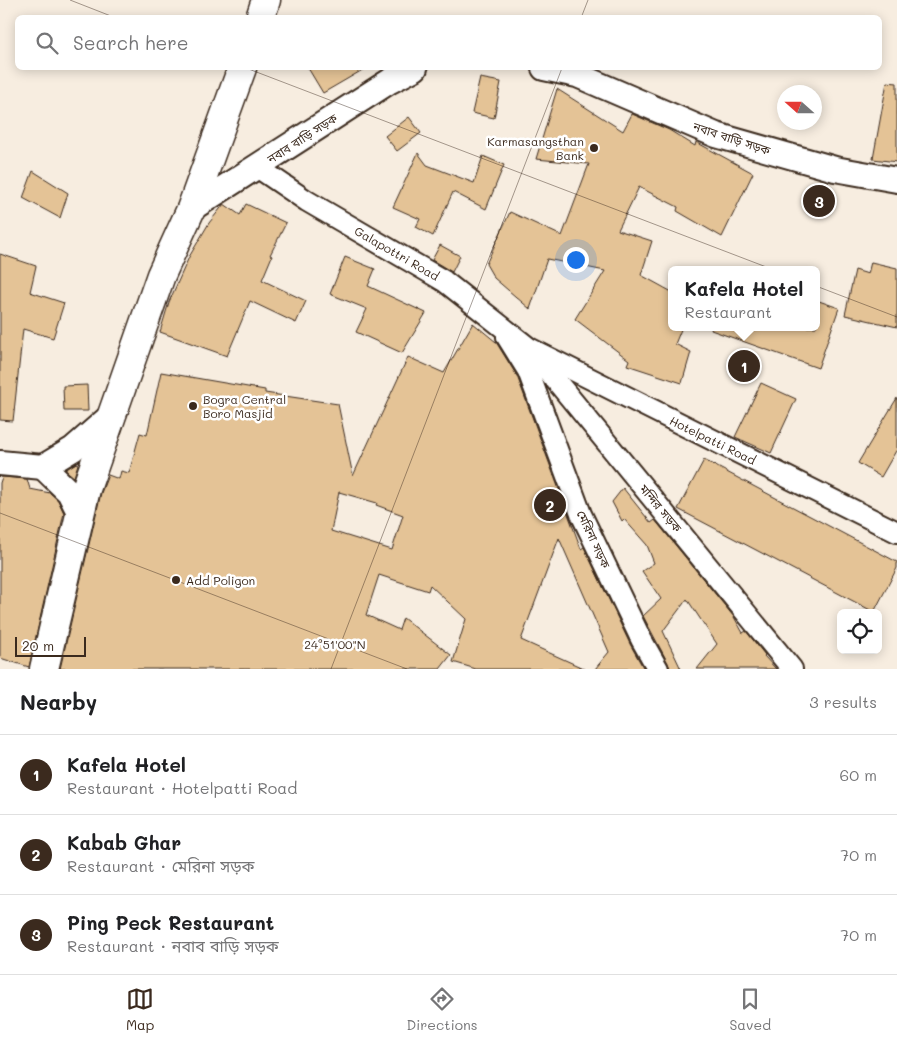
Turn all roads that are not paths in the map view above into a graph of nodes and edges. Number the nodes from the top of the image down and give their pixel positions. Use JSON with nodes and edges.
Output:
{"nodes":[{"id":1,"x":266,"y":0,"type":"edge"},
{"id":2,"x":261,"y":15,"type":"edge"},
{"id":3,"x":241,"y":70,"type":"edge"},
{"id":4,"x":411,"y":70,"type":"edge"},
{"id":5,"x":553,"y":70,"type":"edge"},
{"id":6,"x":257,"y":167,"type":"junction"},
{"id":7,"x":897,"y":180,"type":"edge"},
{"id":8,"x":191,"y":209,"type":"junction"},
{"id":9,"x":499,"y":325,"type":"junction"},
{"id":10,"x":529,"y":348,"type":"junction"},
{"id":11,"x":112,"y":414,"type":"junction"},
{"id":12,"x":0,"y":463,"type":"edge"},
{"id":13,"x":43,"y":467,"type":"junction"},
{"id":14,"x":80,"y":514,"type":"junction"},
{"id":15,"x":897,"y":532,"type":"edge"},
{"id":16,"x":44,"y":669,"type":"edge"},
{"id":17,"x":658,"y":669,"type":"edge"},
{"id":18,"x":792,"y":669,"type":"edge"}],
"edges":[{"from":1,"to":2,"type":"main road"},
{"from":3,"to":8,"type":"main road"},
{"from":4,"to":6,"type":"street","name":"নবাব বাড়ি সড়ক"},
{"from":5,"to":7,"type":"street","name":"নবাব বাড়ি সড়ক"},
{"from":6,"to":8,"type":"street","name":"নবাব বাড়ি সড়ক"},
{"from":6,"to":9,"type":"street","name":"Galapottri Road"},
{"from":8,"to":11,"type":"main road"},
{"from":9,"to":10,"type":"street","name":"Galapottri Road"},
{"from":9,"to":17,"type":"street","name":"মেরিনা সড়ক"},
{"from":10,"to":15,"type":"street","name":"Hotelpatti Road"},
{"from":10,"to":18,"type":"street","name":"মন্দির সড়ক"},
{"from":11,"to":13,"type":"street"},
{"from":11,"to":14,"type":"main road"},
{"from":12,"to":13,"type":"street"},
{"from":13,"to":14,"type":"street"},
{"from":14,"to":16,"type":"main road"}]}
